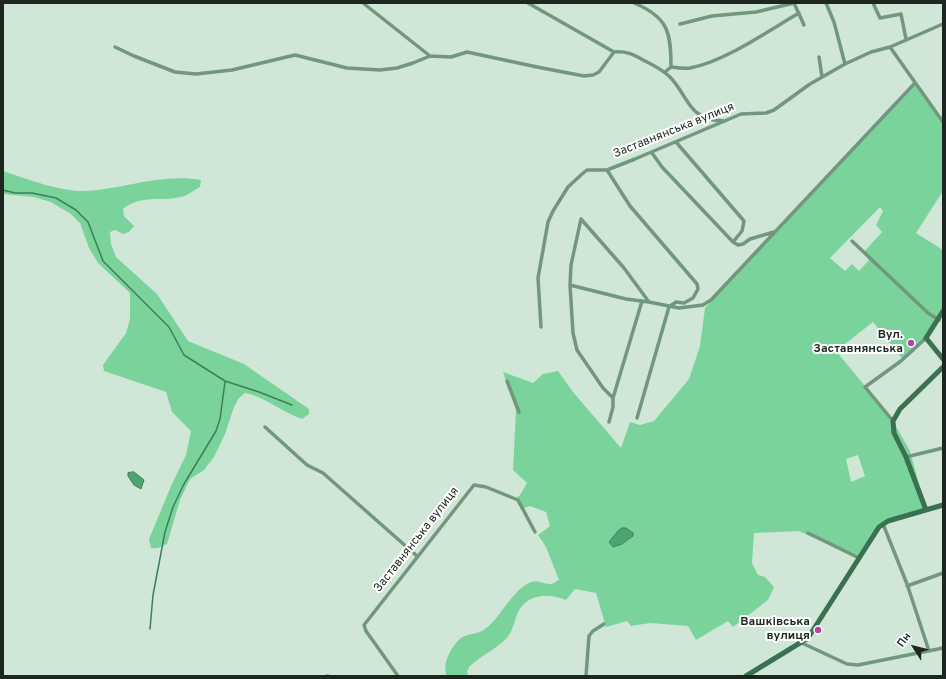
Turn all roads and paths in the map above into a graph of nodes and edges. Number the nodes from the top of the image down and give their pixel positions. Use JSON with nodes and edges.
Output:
{"nodes":[{"id":1,"x":363,"y":3,"type":"edge"},
{"id":2,"x":528,"y":3,"type":"edge"},
{"id":3,"x":634,"y":3,"type":"edge"},
{"id":4,"x":794,"y":3,"type":"edge"},
{"id":5,"x":826,"y":3,"type":"edge"},
{"id":6,"x":873,"y":3,"type":"edge"},
{"id":7,"x":799,"y":13,"type":"junction"},
{"id":8,"x":680,"y":24,"type":"dead end"},
{"id":9,"x":943,"y":24,"type":"edge"},
{"id":10,"x":804,"y":25,"type":"dead end"},
{"id":11,"x":906,"y":39,"type":"junction"},
{"id":12,"x":115,"y":47,"type":"dead end"},
{"id":13,"x":890,"y":47,"type":"junction"},
{"id":14,"x":614,"y":52,"type":"junction"},
{"id":15,"x":430,"y":56,"type":"junction"},
{"id":16,"x":819,"y":57,"type":"dead end"},
{"id":17,"x":845,"y":64,"type":"junction"},
{"id":18,"x":671,"y":67,"type":"junction"},
{"id":19,"x":665,"y":72,"type":"junction"},
{"id":20,"x":822,"y":77,"type":"junction"},
{"id":21,"x":915,"y":83,"type":"junction"},
{"id":22,"x":725,"y":121,"type":"junction"},
{"id":23,"x":943,"y":122,"type":"edge"},
{"id":24,"x":676,"y":142,"type":"junction"},
{"id":25,"x":652,"y":153,"type":"junction"},
{"id":26,"x":607,"y":170,"type":"junction"},
{"id":27,"x":775,"y":231,"type":"junction"},
{"id":28,"x":852,"y":241,"type":"dead end"},
{"id":29,"x":734,"y":242,"type":"junction"},
{"id":30,"x":570,"y":285,"type":"junction"},
{"id":31,"x":642,"y":301,"type":"junction"},
{"id":32,"x":649,"y":302,"type":"junction"},
{"id":33,"x":669,"y":307,"type":"junction"},
{"id":34,"x":943,"y":311,"type":"edge"},
{"id":35,"x":939,"y":320,"type":"junction"},
{"id":36,"x":541,"y":327,"type":"dead end"},
{"id":37,"x":926,"y":338,"type":"junction"},
{"id":38,"x":943,"y":359,"type":"edge"},
{"id":39,"x":943,"y":367,"type":"edge"},
{"id":40,"x":507,"y":381,"type":"dead end"},
{"id":41,"x":612,"y":398,"type":"junction"},
{"id":42,"x":519,"y":412,"type":"dead end"},
{"id":43,"x":637,"y":418,"type":"dead end"},
{"id":44,"x":893,"y":421,"type":"junction"},
{"id":45,"x":609,"y":422,"type":"dead end"},
{"id":46,"x":265,"y":428,"type":"dead end"},
{"id":47,"x":943,"y":448,"type":"edge"},
{"id":48,"x":906,"y":457,"type":"junction"},
{"id":49,"x":943,"y":505,"type":"edge"},
{"id":50,"x":926,"y":510,"type":"junction"},
{"id":51,"x":881,"y":525,"type":"junction"},
{"id":52,"x":535,"y":532,"type":"dead end"},
{"id":53,"x":808,"y":533,"type":"dead end"},
{"id":54,"x":417,"y":556,"type":"junction"},
{"id":55,"x":859,"y":558,"type":"junction"},
{"id":56,"x":943,"y":573,"type":"edge"},
{"id":57,"x":907,"y":586,"type":"junction"},
{"id":58,"x":604,"y":624,"type":"dead end"},
{"id":59,"x":802,"y":643,"type":"junction"},
{"id":60,"x":943,"y":648,"type":"edge"},
{"id":61,"x":929,"y":651,"type":"junction"},
{"id":62,"x":398,"y":676,"type":"edge"},
{"id":63,"x":586,"y":676,"type":"edge"},
{"id":64,"x":746,"y":676,"type":"edge"}],
"edges":[{"from":1,"to":15,"type":"street"},
{"from":2,"to":14,"type":"street"},
{"from":3,"to":18,"type":"street"},
{"from":4,"to":7,"type":"street"},
{"from":4,"to":8,"type":"street"},
{"from":5,"to":17,"type":"street"},
{"from":6,"to":11,"type":"street"},
{"from":7,"to":10,"type":"street"},
{"from":7,"to":18,"type":"street"},
{"from":9,"to":11,"type":"street","name":"Заставнянська вулиця"},
{"from":11,"to":13,"type":"street","name":"Заставнянська вулиця"},
{"from":12,"to":15,"type":"street"},
{"from":13,"to":17,"type":"street","name":"Заставнянська вулиця"},
{"from":13,"to":21,"type":"street"},
{"from":14,"to":15,"type":"street"},
{"from":14,"to":19,"type":"street"},
{"from":16,"to":20,"type":"street"},
{"from":17,"to":20,"type":"street","name":"Заставнянська вулиця"},
{"from":18,"to":19,"type":"street"},
{"from":19,"to":22,"type":"street"},
{"from":20,"to":22,"type":"street","name":"Заставнянська вулиця"},
{"from":21,"to":23,"type":"street"},
{"from":21,"to":27,"type":"street"},
{"from":22,"to":24,"type":"street","name":"Заставнянська вулиця"},
{"from":24,"to":25,"type":"street","name":"Заставнянська вулиця"},
{"from":24,"to":29,"type":"street"},
{"from":25,"to":26,"type":"street","name":"Заставнянська вулиця"},
{"from":25,"to":29,"type":"street"},
{"from":26,"to":33,"type":"street"},
{"from":26,"to":36,"type":"street","name":"Заставнянська вулиця"},
{"from":27,"to":29,"type":"street"},
{"from":27,"to":33,"type":"street"},
{"from":28,"to":35,"type":"street"},
{"from":30,"to":31,"type":"street"},
{"from":30,"to":32,"type":"street"},
{"from":30,"to":41,"type":"street"},
{"from":31,"to":32,"type":"street"},
{"from":31,"to":41,"type":"street"},
{"from":32,"to":33,"type":"street"},
{"from":33,"to":43,"type":"street"},
{"from":34,"to":35,"type":"street"},
{"from":35,"to":37,"type":"street"},
{"from":37,"to":38,"type":"street"},
{"from":37,"to":44,"type":"street"},
{"from":39,"to":44,"type":"street"},
{"from":40,"to":42,"type":"street"},
{"from":41,"to":45,"type":"street"},
{"from":44,"to":48,"type":"street"},
{"from":46,"to":54,"type":"street"},
{"from":47,"to":48,"type":"street"},
{"from":48,"to":50,"type":"street"},
{"from":49,"to":50,"type":"street"},
{"from":50,"to":51,"type":"street"},
{"from":51,"to":55,"type":"street"},
{"from":51,"to":57,"type":"street"},
{"from":52,"to":54,"type":"street","name":"Заставнянська вулиця"},
{"from":53,"to":55,"type":"street"},
{"from":54,"to":62,"type":"street","name":"Заставнянська вулиця"},
{"from":55,"to":59,"type":"street"},
{"from":56,"to":57,"type":"street"},
{"from":57,"to":61,"type":"street"},
{"from":58,"to":63,"type":"street"},
{"from":59,"to":61,"type":"street"},
{"from":59,"to":64,"type":"street"},
{"from":60,"to":61,"type":"street"}]}
